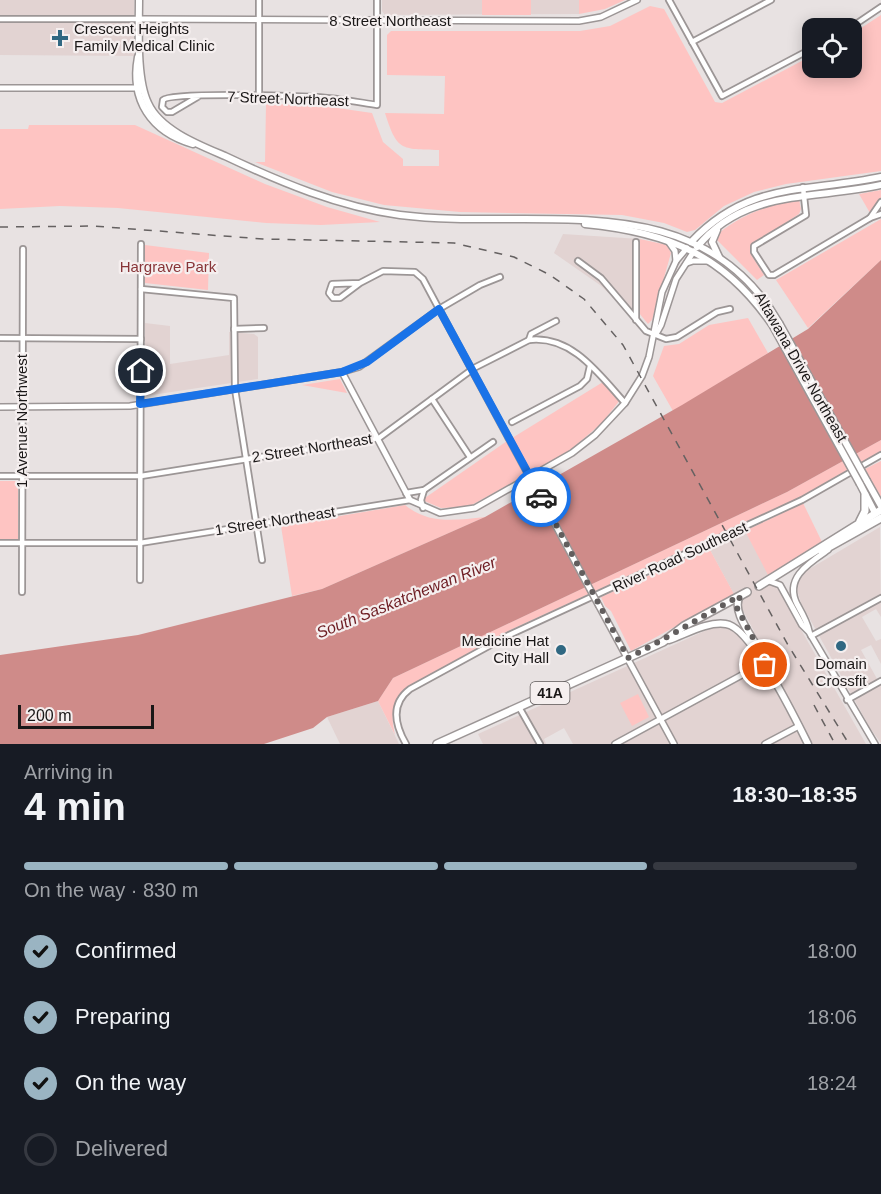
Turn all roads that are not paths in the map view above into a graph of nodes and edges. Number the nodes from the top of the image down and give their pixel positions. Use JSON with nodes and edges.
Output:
{"nodes":[{"id":1,"x":139,"y":0,"type":"edge"},
{"id":2,"x":259,"y":0,"type":"edge"},
{"id":3,"x":377,"y":0,"type":"edge"},
{"id":4,"x":637,"y":0,"type":"edge"},
{"id":5,"x":669,"y":0,"type":"edge"},
{"id":6,"x":771,"y":0,"type":"edge"},
{"id":7,"x":881,"y":7,"type":"edge"},
{"id":8,"x":0,"y":19,"type":"edge"},
{"id":9,"x":139,"y":19,"type":"junction"},
{"id":10,"x":259,"y":20,"type":"junction"},
{"id":11,"x":862,"y":20,"type":"edge"},
{"id":12,"x":377,"y":21,"type":"junction"},
{"id":13,"x":692,"y":42,"type":"junction"},
{"id":14,"x":802,"y":54,"type":"edge"},
{"id":15,"x":0,"y":88,"type":"edge"},
{"id":16,"x":140,"y":88,"type":"junction"},
{"id":17,"x":199,"y":96,"type":"junction"},
{"id":18,"x":259,"y":96,"type":"junction"},
{"id":19,"x":881,"y":177,"type":"edge"},
{"id":20,"x":881,"y":185,"type":"edge"},
{"id":21,"x":803,"y":190,"type":"junction"},
{"id":22,"x":881,"y":202,"type":"edge"},
{"id":23,"x":881,"y":214,"type":"edge"},
{"id":24,"x":870,"y":218,"type":"junction"},
{"id":25,"x":554,"y":221,"type":"junction"},
{"id":26,"x":720,"y":226,"type":"junction"},
{"id":27,"x":666,"y":239,"type":"junction"},
{"id":28,"x":692,"y":241,"type":"junction"},
{"id":29,"x":636,"y":242,"type":"dead end"},
{"id":30,"x":141,"y":244,"type":"dead end"},
{"id":31,"x":699,"y":244,"type":"junction"},
{"id":32,"x":687,"y":247,"type":"junction"},
{"id":33,"x":23,"y":249,"type":"dead end"},
{"id":34,"x":694,"y":251,"type":"junction"},
{"id":35,"x":716,"y":260,"type":"junction"},
{"id":36,"x":578,"y":261,"type":"dead end"},
{"id":37,"x":676,"y":261,"type":"junction"},
{"id":38,"x":683,"y":266,"type":"junction"},
{"id":39,"x":500,"y":277,"type":"dead end"},
{"id":40,"x":360,"y":283,"type":"junction"},
{"id":41,"x":141,"y":289,"type":"junction"},
{"id":42,"x":439,"y":309,"type":"junction"},
{"id":43,"x":730,"y":309,"type":"dead end"},
{"id":44,"x":636,"y":320,"type":"junction"},
{"id":45,"x":556,"y":321,"type":"dead end"},
{"id":46,"x":776,"y":325,"type":"junction"},
{"id":47,"x":264,"y":328,"type":"dead end"},
{"id":48,"x":234,"y":329,"type":"junction"},
{"id":49,"x":655,"y":336,"type":"junction"},
{"id":50,"x":0,"y":338,"type":"edge"},
{"id":51,"x":23,"y":338,"type":"junction"},
{"id":52,"x":141,"y":339,"type":"junction"},
{"id":53,"x":529,"y":340,"type":"junction"},
{"id":54,"x":590,"y":366,"type":"junction"},
{"id":55,"x":471,"y":370,"type":"junction"},
{"id":56,"x":342,"y":372,"type":"junction"},
{"id":57,"x":235,"y":389,"type":"junction"},
{"id":58,"x":432,"y":399,"type":"junction"},
{"id":59,"x":625,"y":403,"type":"junction"},
{"id":60,"x":140,"y":404,"type":"junction"},
{"id":61,"x":0,"y":407,"type":"edge"},
{"id":62,"x":22,"y":407,"type":"junction"},
{"id":63,"x":512,"y":422,"type":"dead end"},
{"id":64,"x":375,"y":438,"type":"junction"},
{"id":65,"x":493,"y":442,"type":"dead end"},
{"id":66,"x":881,"y":456,"type":"edge"},
{"id":67,"x":471,"y":457,"type":"junction"},
{"id":68,"x":245,"y":458,"type":"junction"},
{"id":69,"x":0,"y":476,"type":"edge"},
{"id":70,"x":22,"y":476,"type":"junction"},
{"id":71,"x":141,"y":476,"type":"junction"},
{"id":72,"x":424,"y":490,"type":"junction"},
{"id":73,"x":406,"y":493,"type":"junction"},
{"id":74,"x":865,"y":495,"type":"junction"},
{"id":75,"x":410,"y":500,"type":"junction"},
{"id":76,"x":423,"y":508,"type":"junction"},
{"id":77,"x":880,"y":515,"type":"edge"},
{"id":78,"x":255,"y":524,"type":"junction"},
{"id":79,"x":858,"y":524,"type":"junction"},
{"id":80,"x":0,"y":543,"type":"edge"},
{"id":81,"x":22,"y":543,"type":"junction"},
{"id":82,"x":140,"y":543,"type":"junction"},
{"id":83,"x":837,"y":544,"type":"junction"},
{"id":84,"x":807,"y":558,"type":"junction"},
{"id":85,"x":262,"y":560,"type":"dead end"},
{"id":86,"x":140,"y":580,"type":"dead end"},
{"id":87,"x":767,"y":582,"type":"junction"},
{"id":88,"x":759,"y":586,"type":"dead end"},
{"id":89,"x":22,"y":592,"type":"dead end"},
{"id":90,"x":744,"y":594,"type":"joint"},
{"id":91,"x":881,"y":598,"type":"edge"},
{"id":92,"x":810,"y":634,"type":"junction"},
{"id":93,"x":663,"y":642,"type":"junction"},
{"id":94,"x":628,"y":658,"type":"junction"},
{"id":95,"x":764,"y":663,"type":"junction"},
{"id":96,"x":881,"y":681,"type":"edge"},
{"id":97,"x":847,"y":700,"type":"junction"},
{"id":98,"x":519,"y":707,"type":"junction"},
{"id":99,"x":661,"y":719,"type":"junction"},
{"id":100,"x":799,"y":726,"type":"junction"},
{"id":101,"x":405,"y":744,"type":"edge"},
{"id":102,"x":437,"y":744,"type":"edge"},
{"id":103,"x":540,"y":744,"type":"edge"},
{"id":104,"x":615,"y":744,"type":"edge"},
{"id":105,"x":674,"y":744,"type":"edge"},
{"id":106,"x":765,"y":744,"type":"edge"},
{"id":107,"x":808,"y":744,"type":"edge"},
{"id":108,"x":876,"y":744,"type":"edge"}],
"edges":[{"from":1,"to":9,"type":"main road"},
{"from":2,"to":10,"type":"street"},
{"from":3,"to":12,"type":"street"},
{"from":4,"to":12,"type":"street","name":"8 Street Northeast"},
{"from":5,"to":13,"type":"street"},
{"from":6,"to":13,"type":"street"},
{"from":7,"to":11,"type":"street"},
{"from":8,"to":9,"type":"street"},
{"from":9,"to":10,"type":"street","name":"8 Street Northeast"},
{"from":9,"to":16,"type":"main road"},
{"from":10,"to":12,"type":"street","name":"8 Street Northeast"},
{"from":10,"to":18,"type":"street"},
{"from":12,"to":18,"type":"street","name":"7 Street Northeast"},
{"from":13,"to":14,"type":"street"},
{"from":15,"to":16,"type":"street"},
{"from":16,"to":25,"type":"main road","name":"Altawana Drive Northeast"},
{"from":17,"to":17,"type":"street","name":"7 Street Northeast"},
{"from":17,"to":18,"type":"street","name":"7 Street Northeast"},
{"from":19,"to":21,"type":"main road"},
{"from":20,"to":21,"type":"main road"},
{"from":21,"to":24,"type":"street"},
{"from":21,"to":26,"type":"main road"},
{"from":21,"to":28,"type":"main road"},
{"from":22,"to":24,"type":"street"},
{"from":23,"to":24,"type":"street"},
{"from":25,"to":27,"type":"main road","name":"Altawana Drive Northeast"},
{"from":25,"to":28,"type":"main road","name":"Altawana Drive Northeast"},
{"from":26,"to":31,"type":"main road"},
{"from":26,"to":35,"type":"main road"},
{"from":27,"to":32,"type":"main road","name":"Altawana Drive Northeast"},
{"from":27,"to":37,"type":"street"},
{"from":28,"to":31,"type":"main road","name":"Altawana Drive Northeast"},
{"from":28,"to":32,"type":"main road"},
{"from":29,"to":44,"type":"street"},
{"from":30,"to":41,"type":"street"},
{"from":31,"to":34,"type":"main road"},
{"from":31,"to":35,"type":"main road","name":"Altawana Drive Northeast"},
{"from":32,"to":34,"type":"main road","name":"Altawana Drive Northeast"},
{"from":32,"to":37,"type":"street"},
{"from":33,"to":51,"type":"street","name":"1 Avenue Northwest"},
{"from":34,"to":35,"type":"main road","name":"Altawana Drive Northeast"},
{"from":34,"to":38,"type":"street"},
{"from":35,"to":38,"type":"street"},
{"from":35,"to":46,"type":"main road","name":"Altawana Drive Northeast"},
{"from":36,"to":44,"type":"street"},
{"from":37,"to":49,"type":"street"},
{"from":38,"to":49,"type":"street"},
{"from":39,"to":42,"type":"street"},
{"from":40,"to":40,"type":"street"},
{"from":40,"to":42,"type":"street"},
{"from":41,"to":48,"type":"street"},
{"from":41,"to":52,"type":"street"},
{"from":42,"to":55,"type":"street"},
{"from":42,"to":56,"type":"street"},
{"from":43,"to":49,"type":"street"},
{"from":44,"to":49,"type":"street"},
{"from":45,"to":53,"type":"street","name":"2 Street Northeast"},
{"from":46,"to":74,"type":"main road","name":"Altawana Drive Northeast","bridge":true},
{"from":46,"to":77,"type":"main road","name":"Altawana Drive Northeast","bridge":true},
{"from":47,"to":48,"type":"street"},
{"from":48,"to":57,"type":"street"},
{"from":49,"to":59,"type":"street"},
{"from":50,"to":51,"type":"street"},
{"from":51,"to":52,"type":"street"},
{"from":51,"to":62,"type":"street","name":"1 Avenue Northwest"},
{"from":52,"to":60,"type":"street"},
{"from":53,"to":54,"type":"street"},
{"from":53,"to":55,"type":"street","name":"2 Street Northeast"},
{"from":54,"to":59,"type":"street"},
{"from":54,"to":63,"type":"street"},
{"from":55,"to":58,"type":"street","name":"2 Street Northeast"},
{"from":55,"to":94,"type":"street","bridge":true},
{"from":56,"to":57,"type":"street"},
{"from":56,"to":64,"type":"street"},
{"from":57,"to":60,"type":"street"},
{"from":57,"to":68,"type":"street"},
{"from":58,"to":64,"type":"street","name":"2 Street Northeast"},
{"from":58,"to":67,"type":"street"},
{"from":59,"to":76,"type":"street"},
{"from":60,"to":62,"type":"street"},
{"from":60,"to":71,"type":"street"},
{"from":61,"to":62,"type":"street"},
{"from":62,"to":70,"type":"street","name":"1 Avenue Northwest"},
{"from":64,"to":68,"type":"street","name":"2 Street Northeast"},
{"from":64,"to":73,"type":"street"},
{"from":65,"to":67,"type":"street"},
{"from":66,"to":101,"type":"street","name":"River Road Southeast"},
{"from":67,"to":72,"type":"street"},
{"from":68,"to":71,"type":"street","name":"2 Street Northeast"},
{"from":68,"to":78,"type":"street"},
{"from":69,"to":70,"type":"street","name":"2 Street Northeast"},
{"from":70,"to":71,"type":"street","name":"2 Street Northeast"},
{"from":70,"to":81,"type":"street","name":"1 Avenue Northwest"},
{"from":71,"to":82,"type":"street"},
{"from":72,"to":73,"type":"street"},
{"from":72,"to":76,"type":"street"},
{"from":73,"to":75,"type":"street"},
{"from":74,"to":77,"type":"main road","name":"Altawana Drive Northeast"},
{"from":74,"to":79,"type":"main road"},
{"from":75,"to":76,"type":"street"},
{"from":75,"to":78,"type":"street","name":"1 Street Northeast"},
{"from":77,"to":79,"type":"main road"},
{"from":77,"to":83,"type":"main road"},
{"from":78,"to":82,"type":"street","name":"1 Street Northeast"},
{"from":78,"to":85,"type":"street"},
{"from":79,"to":84,"type":"main road"},
{"from":80,"to":81,"type":"street","name":"1 Street Northeast"},
{"from":81,"to":82,"type":"street","name":"1 Street Northeast"},
{"from":81,"to":89,"type":"street","name":"1 Avenue Northwest"},
{"from":82,"to":86,"type":"street"},
{"from":83,"to":84,"type":"main road"},
{"from":83,"to":92,"type":"street"},
{"from":84,"to":87,"type":"main road"},
{"from":87,"to":88,"type":"main road"},
{"from":87,"to":92,"type":"street"},
{"from":90,"to":93,"type":"main road","number":"41A"},
{"from":90,"to":95,"type":"main road"},
{"from":91,"to":92,"type":"street"},
{"from":92,"to":97,"type":"street"},
{"from":93,"to":94,"type":"main road","number":"41A"},
{"from":93,"to":95,"type":"main road"},
{"from":94,"to":98,"type":"main road","number":"41A"},
{"from":94,"to":99,"type":"street"},
{"from":95,"to":99,"type":"street"},
{"from":95,"to":100,"type":"main road"},
{"from":96,"to":97,"type":"street"},
{"from":97,"to":108,"type":"street"},
{"from":98,"to":102,"type":"main road","number":"41A"},
{"from":98,"to":103,"type":"street"},
{"from":99,"to":104,"type":"street"},
{"from":99,"to":105,"type":"street"},
{"from":100,"to":106,"type":"street"},
{"from":100,"to":107,"type":"main road"}]}
